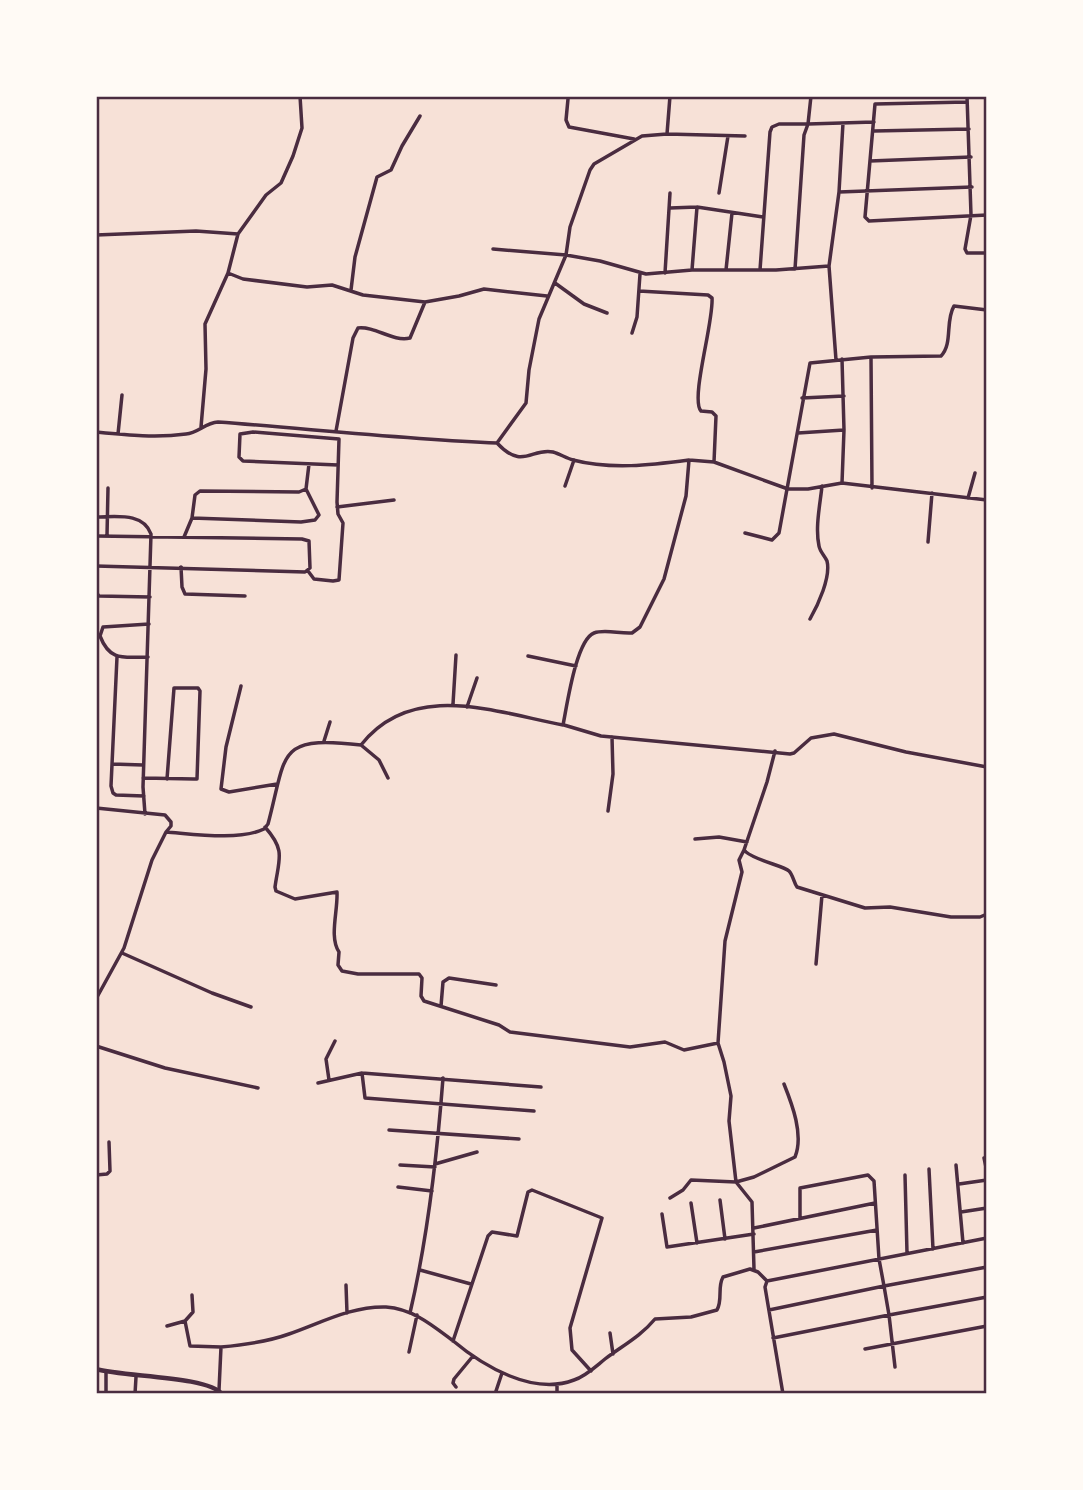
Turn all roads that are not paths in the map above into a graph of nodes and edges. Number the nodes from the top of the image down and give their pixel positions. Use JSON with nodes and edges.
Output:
{"nodes":[{"id":1,"x":300,"y":96,"type":"edge"},
{"id":2,"x":670,"y":96,"type":"edge"},
{"id":3,"x":811,"y":96,"type":"edge"},
{"id":4,"x":889,"y":96,"type":"edge"},
{"id":5,"x":967,"y":96,"type":"edge"},
{"id":6,"x":568,"y":99,"type":"dead end"},
{"id":7,"x":967,"y":102,"type":"junction"},
{"id":8,"x":888,"y":103,"type":"junction"},
{"id":9,"x":420,"y":116,"type":"dead end"},
{"id":10,"x":874,"y":122,"type":"junction"},
{"id":11,"x":843,"y":123,"type":"junction"},
{"id":12,"x":808,"y":124,"type":"junction"},
{"id":13,"x":969,"y":129,"type":"junction"},
{"id":14,"x":874,"y":131,"type":"junction"},
{"id":15,"x":667,"y":134,"type":"junction"},
{"id":16,"x":728,"y":136,"type":"junction"},
{"id":17,"x":745,"y":136,"type":"dead end"},
{"id":18,"x":636,"y":139,"type":"junction"},
{"id":19,"x":971,"y":157,"type":"junction"},
{"id":20,"x":870,"y":161,"type":"junction"},
{"id":21,"x":972,"y":187,"type":"junction"},
{"id":22,"x":839,"y":192,"type":"junction"},
{"id":23,"x":867,"y":192,"type":"junction"},
{"id":24,"x":670,"y":193,"type":"dead end"},
{"id":25,"x":719,"y":193,"type":"dead end"},
{"id":26,"x":670,"y":208,"type":"junction"},
{"id":27,"x":697,"y":208,"type":"junction"},
{"id":28,"x":732,"y":213,"type":"junction"},
{"id":29,"x":971,"y":215,"type":"junction"},
{"id":30,"x":987,"y":215,"type":"edge"},
{"id":31,"x":763,"y":217,"type":"junction"},
{"id":32,"x":238,"y":234,"type":"junction"},
{"id":33,"x":96,"y":235,"type":"edge"},
{"id":34,"x":494,"y":249,"type":"dead end"},
{"id":35,"x":987,"y":253,"type":"edge"},
{"id":36,"x":566,"y":255,"type":"junction"},
{"id":37,"x":830,"y":266,"type":"junction"},
{"id":38,"x":795,"y":269,"type":"junction"},
{"id":39,"x":692,"y":270,"type":"junction"},
{"id":40,"x":726,"y":270,"type":"junction"},
{"id":41,"x":760,"y":270,"type":"junction"},
{"id":42,"x":228,"y":273,"type":"junction"},
{"id":43,"x":665,"y":273,"type":"junction"},
{"id":44,"x":640,"y":274,"type":"junction"},
{"id":45,"x":555,"y":283,"type":"junction"},
{"id":46,"x":351,"y":290,"type":"junction"},
{"id":47,"x":639,"y":291,"type":"junction"},
{"id":48,"x":548,"y":297,"type":"junction"},
{"id":49,"x":425,"y":302,"type":"junction"},
{"id":50,"x":987,"y":310,"type":"edge"},
{"id":51,"x":607,"y":313,"type":"dead end"},
{"id":52,"x":632,"y":333,"type":"dead end"},
{"id":53,"x":871,"y":357,"type":"junction"},
{"id":54,"x":842,"y":359,"type":"junction"},
{"id":55,"x":836,"y":360,"type":"junction"},
{"id":56,"x":122,"y":395,"type":"dead end"},
{"id":57,"x":844,"y":396,"type":"junction"},
{"id":58,"x":802,"y":398,"type":"junction"},
{"id":59,"x":201,"y":427,"type":"junction"},
{"id":60,"x":845,"y":430,"type":"junction"},
{"id":61,"x":336,"y":431,"type":"junction"},
{"id":62,"x":96,"y":432,"type":"edge"},
{"id":63,"x":798,"y":433,"type":"junction"},
{"id":64,"x":118,"y":434,"type":"junction"},
{"id":65,"x":497,"y":443,"type":"junction"},
{"id":66,"x":574,"y":460,"type":"junction"},
{"id":67,"x":689,"y":460,"type":"junction"},
{"id":68,"x":714,"y":462,"type":"junction"},
{"id":69,"x":309,"y":464,"type":"junction"},
{"id":70,"x":338,"y":465,"type":"junction"},
{"id":71,"x":975,"y":473,"type":"dead end"},
{"id":72,"x":842,"y":483,"type":"junction"},
{"id":73,"x":565,"y":486,"type":"dead end"},
{"id":74,"x":822,"y":486,"type":"junction"},
{"id":75,"x":108,"y":488,"type":"dead end"},
{"id":76,"x":872,"y":488,"type":"junction"},
{"id":77,"x":306,"y":489,"type":"junction"},
{"id":78,"x":788,"y":489,"type":"junction"},
{"id":79,"x":932,"y":493,"type":"junction"},
{"id":80,"x":968,"y":498,"type":"junction"},
{"id":81,"x":394,"y":500,"type":"dead end"},
{"id":82,"x":987,"y":500,"type":"edge"},
{"id":83,"x":337,"y":507,"type":"junction"},
{"id":84,"x":96,"y":517,"type":"edge"},
{"id":85,"x":107,"y":517,"type":"junction"},
{"id":86,"x":192,"y":518,"type":"junction"},
{"id":87,"x":746,"y":533,"type":"dead end"},
{"id":88,"x":96,"y":536,"type":"edge"},
{"id":89,"x":107,"y":536,"type":"junction"},
{"id":90,"x":152,"y":537,"type":"junction"},
{"id":91,"x":184,"y":537,"type":"junction"},
{"id":92,"x":928,"y":542,"type":"dead end"},
{"id":93,"x":96,"y":566,"type":"edge"},
{"id":94,"x":151,"y":566,"type":"junction"},
{"id":95,"x":181,"y":567,"type":"junction"},
{"id":96,"x":308,"y":571,"type":"junction"},
{"id":97,"x":96,"y":592,"type":"edge"},
{"id":98,"x":245,"y":596,"type":"dead end"},
{"id":99,"x":150,"y":597,"type":"junction"},
{"id":100,"x":810,"y":619,"type":"dead end"},
{"id":101,"x":149,"y":624,"type":"junction"},
{"id":102,"x":456,"y":655,"type":"dead end"},
{"id":103,"x":528,"y":656,"type":"dead end"},
{"id":104,"x":117,"y":657,"type":"junction"},
{"id":105,"x":148,"y":657,"type":"junction"},
{"id":106,"x":576,"y":666,"type":"junction"},
{"id":107,"x":477,"y":678,"type":"dead end"},
{"id":108,"x":241,"y":686,"type":"dead end"},
{"id":109,"x":453,"y":704,"type":"junction"},
{"id":110,"x":467,"y":707,"type":"junction"},
{"id":111,"x":330,"y":722,"type":"dead end"},
{"id":112,"x":563,"y":724,"type":"junction"},
{"id":113,"x":612,"y":737,"type":"junction"},
{"id":114,"x":324,"y":741,"type":"junction"},
{"id":115,"x":361,"y":745,"type":"junction"},
{"id":116,"x":775,"y":751,"type":"junction"},
{"id":117,"x":112,"y":764,"type":"junction"},
{"id":118,"x":144,"y":765,"type":"junction"},
{"id":119,"x":987,"y":767,"type":"edge"},
{"id":120,"x":143,"y":778,"type":"junction"},
{"id":121,"x":388,"y":778,"type":"dead end"},
{"id":122,"x":167,"y":779,"type":"junction"},
{"id":123,"x":277,"y":784,"type":"junction"},
{"id":124,"x":144,"y":796,"type":"junction"},
{"id":125,"x":96,"y":808,"type":"edge"},
{"id":126,"x":608,"y":811,"type":"dead end"},
{"id":127,"x":145,"y":814,"type":"junction"},
{"id":128,"x":265,"y":827,"type":"junction"},
{"id":129,"x":166,"y":831,"type":"junction"},
{"id":130,"x":695,"y":839,"type":"dead end"},
{"id":131,"x":747,"y":842,"type":"junction"},
{"id":132,"x":744,"y":850,"type":"junction"},
{"id":133,"x":822,"y":894,"type":"junction"},
{"id":134,"x":987,"y":914,"type":"edge"},
{"id":135,"x":122,"y":953,"type":"junction"},
{"id":136,"x":816,"y":964,"type":"dead end"},
{"id":137,"x":496,"y":985,"type":"dead end"},
{"id":138,"x":96,"y":999,"type":"edge"},
{"id":139,"x":441,"y":1006,"type":"junction"},
{"id":140,"x":251,"y":1007,"type":"dead end"},
{"id":141,"x":335,"y":1041,"type":"dead end"},
{"id":142,"x":718,"y":1043,"type":"junction"},
{"id":143,"x":96,"y":1046,"type":"edge"},
{"id":144,"x":362,"y":1073,"type":"junction"},
{"id":145,"x":443,"y":1078,"type":"junction"},
{"id":146,"x":330,"y":1080,"type":"junction"},
{"id":147,"x":318,"y":1083,"type":"dead end"},
{"id":148,"x":784,"y":1084,"type":"dead end"},
{"id":149,"x":541,"y":1087,"type":"dead end"},
{"id":150,"x":258,"y":1088,"type":"dead end"},
{"id":151,"x":441,"y":1104,"type":"junction"},
{"id":152,"x":534,"y":1111,"type":"dead end"},
{"id":153,"x":389,"y":1130,"type":"dead end"},
{"id":154,"x":439,"y":1134,"type":"junction"},
{"id":155,"x":519,"y":1139,"type":"dead end"},
{"id":156,"x":109,"y":1142,"type":"dead end"},
{"id":157,"x":477,"y":1152,"type":"dead end"},
{"id":158,"x":984,"y":1158,"type":"dead end"},
{"id":159,"x":400,"y":1165,"type":"dead end"},
{"id":160,"x":956,"y":1165,"type":"dead end"},
{"id":161,"x":435,"y":1166,"type":"junction"},
{"id":162,"x":929,"y":1169,"type":"dead end"},
{"id":163,"x":987,"y":1172,"type":"edge"},
{"id":164,"x":96,"y":1175,"type":"edge"},
{"id":165,"x":905,"y":1175,"type":"dead end"},
{"id":166,"x":987,"y":1180,"type":"edge"},
{"id":167,"x":736,"y":1181,"type":"junction"},
{"id":168,"x":959,"y":1184,"type":"junction"},
{"id":169,"x":398,"y":1187,"type":"dead end"},
{"id":170,"x":432,"y":1191,"type":"junction"},
{"id":171,"x":670,"y":1198,"type":"dead end"},
{"id":172,"x":720,"y":1200,"type":"dead end"},
{"id":173,"x":691,"y":1203,"type":"dead end"},
{"id":174,"x":875,"y":1203,"type":"junction"},
{"id":175,"x":987,"y":1208,"type":"edge"},
{"id":176,"x":960,"y":1212,"type":"junction"},
{"id":177,"x":662,"y":1214,"type":"dead end"},
{"id":178,"x":800,"y":1218,"type":"junction"},
{"id":179,"x":754,"y":1228,"type":"junction"},
{"id":180,"x":877,"y":1230,"type":"junction"},
{"id":181,"x":754,"y":1234,"type":"junction"},
{"id":182,"x":987,"y":1238,"type":"edge"},
{"id":183,"x":725,"y":1239,"type":"junction"},
{"id":184,"x":697,"y":1243,"type":"junction"},
{"id":185,"x":963,"y":1243,"type":"junction"},
{"id":186,"x":933,"y":1250,"type":"junction"},
{"id":187,"x":754,"y":1252,"type":"junction"},
{"id":188,"x":907,"y":1253,"type":"junction"},
{"id":189,"x":879,"y":1258,"type":"junction"},
{"id":190,"x":987,"y":1266,"type":"edge"},
{"id":191,"x":754,"y":1269,"type":"junction"},
{"id":192,"x":420,"y":1270,"type":"junction"},
{"id":193,"x":767,"y":1281,"type":"junction"},
{"id":194,"x":471,"y":1284,"type":"junction"},
{"id":195,"x":346,"y":1285,"type":"dead end"},
{"id":196,"x":884,"y":1286,"type":"junction"},
{"id":197,"x":192,"y":1295,"type":"dead end"},
{"id":198,"x":987,"y":1297,"type":"edge"},
{"id":199,"x":769,"y":1310,"type":"junction"},
{"id":200,"x":347,"y":1312,"type":"junction"},
{"id":201,"x":410,"y":1313,"type":"junction"},
{"id":202,"x":417,"y":1315,"type":"junction"},
{"id":203,"x":889,"y":1315,"type":"junction"},
{"id":204,"x":185,"y":1321,"type":"junction"},
{"id":205,"x":167,"y":1326,"type":"dead end"},
{"id":206,"x":987,"y":1326,"type":"edge"},
{"id":207,"x":610,"y":1333,"type":"dead end"},
{"id":208,"x":773,"y":1338,"type":"junction"},
{"id":209,"x":453,"y":1341,"type":"junction"},
{"id":210,"x":892,"y":1343,"type":"junction"},
{"id":211,"x":220,"y":1347,"type":"junction"},
{"id":212,"x":865,"y":1349,"type":"dead end"},
{"id":213,"x":409,"y":1352,"type":"dead end"},
{"id":214,"x":613,"y":1354,"type":"junction"},
{"id":215,"x":473,"y":1356,"type":"junction"},
{"id":216,"x":895,"y":1367,"type":"dead end"},
{"id":217,"x":96,"y":1369,"type":"edge"},
{"id":218,"x":591,"y":1371,"type":"junction"},
{"id":219,"x":106,"y":1372,"type":"junction"},
{"id":220,"x":502,"y":1373,"type":"junction"},
{"id":221,"x":136,"y":1377,"type":"junction"},
{"id":222,"x":557,"y":1385,"type":"junction"},
{"id":223,"x":456,"y":1387,"type":"dead end"},
{"id":224,"x":220,"y":1392,"type":"edge"},
{"id":225,"x":106,"y":1394,"type":"edge"},
{"id":226,"x":135,"y":1394,"type":"edge"},
{"id":227,"x":495,"y":1394,"type":"edge"},
{"id":228,"x":557,"y":1394,"type":"edge"},
{"id":229,"x":783,"y":1394,"type":"edge"}],
"edges":[{"from":1,"to":32,"type":"street"},
{"from":2,"to":15,"type":"street"},
{"from":3,"to":12,"type":"street"},
{"from":4,"to":8,"type":"street"},
{"from":5,"to":7,"type":"street"},
{"from":6,"to":18,"type":"street"},
{"from":7,"to":8,"type":"street"},
{"from":7,"to":13,"type":"street"},
{"from":8,"to":10,"type":"street"},
{"from":9,"to":46,"type":"street"},
{"from":10,"to":11,"type":"street"},
{"from":10,"to":14,"type":"street"},
{"from":11,"to":12,"type":"street"},
{"from":11,"to":22,"type":"street"},
{"from":12,"to":31,"type":"street"},
{"from":12,"to":38,"type":"street"},
{"from":13,"to":14,"type":"street"},
{"from":13,"to":19,"type":"street"},
{"from":14,"to":20,"type":"street"},
{"from":15,"to":16,"type":"street"},
{"from":15,"to":18,"type":"street"},
{"from":16,"to":17,"type":"street"},
{"from":16,"to":25,"type":"street"},
{"from":18,"to":36,"type":"street"},
{"from":19,"to":20,"type":"street"},
{"from":19,"to":21,"type":"street"},
{"from":20,"to":23,"type":"street"},
{"from":21,"to":23,"type":"street"},
{"from":21,"to":29,"type":"street"},
{"from":22,"to":23,"type":"street"},
{"from":22,"to":37,"type":"street"},
{"from":23,"to":29,"type":"street"},
{"from":24,"to":26,"type":"street"},
{"from":26,"to":27,"type":"street"},
{"from":26,"to":43,"type":"street"},
{"from":27,"to":28,"type":"street"},
{"from":27,"to":39,"type":"street"},
{"from":28,"to":31,"type":"street"},
{"from":28,"to":40,"type":"street"},
{"from":29,"to":30,"type":"street"},
{"from":29,"to":35,"type":"street"},
{"from":31,"to":41,"type":"street"},
{"from":32,"to":33,"type":"street"},
{"from":32,"to":42,"type":"street"},
{"from":34,"to":36,"type":"street"},
{"from":36,"to":44,"type":"street"},
{"from":36,"to":45,"type":"street"},
{"from":37,"to":38,"type":"street"},
{"from":37,"to":55,"type":"street"},
{"from":38,"to":41,"type":"street"},
{"from":39,"to":40,"type":"street"},
{"from":39,"to":43,"type":"street"},
{"from":40,"to":41,"type":"street"},
{"from":42,"to":46,"type":"street"},
{"from":42,"to":59,"type":"street"},
{"from":43,"to":44,"type":"street"},
{"from":44,"to":47,"type":"street"},
{"from":45,"to":48,"type":"street"},
{"from":45,"to":51,"type":"street"},
{"from":46,"to":49,"type":"street"},
{"from":47,"to":52,"type":"street"},
{"from":47,"to":68,"type":"street"},
{"from":48,"to":49,"type":"street"},
{"from":48,"to":65,"type":"street"},
{"from":49,"to":61,"type":"street"},
{"from":50,"to":53,"type":"street"},
{"from":53,"to":54,"type":"street"},
{"from":53,"to":76,"type":"street"},
{"from":54,"to":55,"type":"street"},
{"from":54,"to":57,"type":"street"},
{"from":55,"to":58,"type":"street"},
{"from":56,"to":64,"type":"street"},
{"from":57,"to":58,"type":"street"},
{"from":57,"to":60,"type":"street"},
{"from":58,"to":63,"type":"street"},
{"from":59,"to":61,"type":"street"},
{"from":59,"to":64,"type":"street"},
{"from":60,"to":63,"type":"street"},
{"from":60,"to":72,"type":"street"},
{"from":61,"to":65,"type":"street"},
{"from":62,"to":64,"type":"street"},
{"from":63,"to":78,"type":"street"},
{"from":65,"to":66,"type":"street"},
{"from":66,"to":67,"type":"street"},
{"from":66,"to":73,"type":"street"},
{"from":67,"to":68,"type":"street"},
{"from":67,"to":106,"type":"street"},
{"from":68,"to":78,"type":"street"},
{"from":69,"to":70,"type":"street"},
{"from":69,"to":70,"type":"street"},
{"from":69,"to":77,"type":"street"},
{"from":70,"to":83,"type":"street"},
{"from":71,"to":80,"type":"street"},
{"from":72,"to":74,"type":"street"},
{"from":72,"to":76,"type":"street"},
{"from":74,"to":78,"type":"street"},
{"from":74,"to":100,"type":"street"},
{"from":75,"to":85,"type":"street"},
{"from":76,"to":79,"type":"street"},
{"from":77,"to":86,"type":"street"},
{"from":77,"to":86,"type":"street"},
{"from":78,"to":87,"type":"street"},
{"from":79,"to":80,"type":"street"},
{"from":79,"to":92,"type":"street"},
{"from":80,"to":82,"type":"street"},
{"from":81,"to":83,"type":"street"},
{"from":83,"to":96,"type":"street"},
{"from":84,"to":85,"type":"street"},
{"from":85,"to":89,"type":"street"},
{"from":85,"to":90,"type":"street"},
{"from":86,"to":91,"type":"street"},
{"from":88,"to":89,"type":"street"},
{"from":89,"to":90,"type":"street"},
{"from":90,"to":91,"type":"street"},
{"from":90,"to":94,"type":"street"},
{"from":91,"to":96,"type":"street"},
{"from":93,"to":94,"type":"street"},
{"from":94,"to":95,"type":"street"},
{"from":94,"to":99,"type":"street"},
{"from":95,"to":96,"type":"street"},
{"from":95,"to":98,"type":"street"},
{"from":97,"to":99,"type":"street"},
{"from":99,"to":101,"type":"street"},
{"from":101,"to":104,"type":"street"},
{"from":101,"to":105,"type":"street"},
{"from":102,"to":109,"type":"street"},
{"from":103,"to":106,"type":"street"},
{"from":104,"to":105,"type":"street"},
{"from":104,"to":117,"type":"street"},
{"from":105,"to":118,"type":"street"},
{"from":106,"to":112,"type":"street"},
{"from":107,"to":110,"type":"street"},
{"from":108,"to":123,"type":"street"},
{"from":109,"to":110,"type":"street"},
{"from":109,"to":115,"type":"street"},
{"from":110,"to":112,"type":"street"},
{"from":111,"to":114,"type":"street"},
{"from":112,"to":113,"type":"street"},
{"from":113,"to":116,"type":"street"},
{"from":113,"to":126,"type":"street"},
{"from":114,"to":115,"type":"street"},
{"from":114,"to":123,"type":"street"},
{"from":115,"to":121,"type":"street"},
{"from":116,"to":119,"type":"street"},
{"from":116,"to":131,"type":"street"},
{"from":117,"to":118,"type":"street"},
{"from":117,"to":124,"type":"street"},
{"from":118,"to":120,"type":"street"},
{"from":120,"to":122,"type":"street"},
{"from":120,"to":124,"type":"street"},
{"from":122,"to":122,"type":"street"},
{"from":123,"to":128,"type":"street"},
{"from":124,"to":127,"type":"street"},
{"from":125,"to":127,"type":"street"},
{"from":127,"to":129,"type":"street"},
{"from":128,"to":129,"type":"street"},
{"from":128,"to":139,"type":"street"},
{"from":129,"to":135,"type":"street"},
{"from":130,"to":131,"type":"street"},
{"from":131,"to":132,"type":"street"},
{"from":132,"to":133,"type":"street"},
{"from":132,"to":142,"type":"street"},
{"from":133,"to":134,"type":"street"},
{"from":133,"to":136,"type":"street"},
{"from":135,"to":138,"type":"street"},
{"from":135,"to":140,"type":"street"},
{"from":137,"to":139,"type":"street"},
{"from":139,"to":142,"type":"street"},
{"from":141,"to":146,"type":"street"},
{"from":142,"to":167,"type":"street"},
{"from":143,"to":150,"type":"street"},
{"from":144,"to":145,"type":"street"},
{"from":144,"to":146,"type":"street"},
{"from":144,"to":151,"type":"street"},
{"from":145,"to":149,"type":"street"},
{"from":145,"to":151,"type":"street"},
{"from":146,"to":147,"type":"street"},
{"from":148,"to":167,"type":"street"},
{"from":151,"to":152,"type":"street"},
{"from":151,"to":154,"type":"street"},
{"from":153,"to":154,"type":"street"},
{"from":154,"to":155,"type":"street"},
{"from":154,"to":161,"type":"street"},
{"from":156,"to":164,"type":"street"},
{"from":157,"to":161,"type":"street"},
{"from":158,"to":163,"type":"street"},
{"from":159,"to":161,"type":"street"},
{"from":160,"to":168,"type":"street"},
{"from":161,"to":170,"type":"street"},
{"from":162,"to":186,"type":"street"},
{"from":165,"to":188,"type":"street"},
{"from":166,"to":168,"type":"street"},
{"from":167,"to":171,"type":"street"},
{"from":167,"to":179,"type":"street"},
{"from":168,"to":176,"type":"street"},
{"from":169,"to":170,"type":"street"},
{"from":170,"to":192,"type":"street"},
{"from":172,"to":183,"type":"street"},
{"from":173,"to":184,"type":"street"},
{"from":174,"to":178,"type":"street"},
{"from":174,"to":178,"type":"street"},
{"from":174,"to":180,"type":"street"},
{"from":175,"to":176,"type":"street"},
{"from":176,"to":185,"type":"street"},
{"from":177,"to":184,"type":"street"},
{"from":178,"to":179,"type":"street"},
{"from":179,"to":181,"type":"street"},
{"from":180,"to":187,"type":"street"},
{"from":180,"to":189,"type":"street"},
{"from":181,"to":183,"type":"street"},
{"from":181,"to":187,"type":"street"},
{"from":182,"to":185,"type":"street"},
{"from":183,"to":184,"type":"street"},
{"from":185,"to":186,"type":"street"},
{"from":186,"to":188,"type":"street"},
{"from":187,"to":191,"type":"street"},
{"from":188,"to":189,"type":"street"},
{"from":189,"to":193,"type":"street"},
{"from":189,"to":196,"type":"street"},
{"from":190,"to":196,"type":"street"},
{"from":191,"to":193,"type":"street"},
{"from":191,"to":214,"type":"street"},
{"from":192,"to":194,"type":"street"},
{"from":192,"to":201,"type":"street"},
{"from":193,"to":199,"type":"street"},
{"from":194,"to":209,"type":"street"},
{"from":194,"to":218,"type":"street"},
{"from":195,"to":200,"type":"street"},
{"from":196,"to":199,"type":"street"},
{"from":196,"to":203,"type":"street"},
{"from":197,"to":204,"type":"street"},
{"from":198,"to":203,"type":"street"},
{"from":199,"to":208,"type":"street"},
{"from":200,"to":201,"type":"street"},
{"from":200,"to":211,"type":"street"},
{"from":201,"to":202,"type":"street"},
{"from":202,"to":209,"type":"street"},
{"from":202,"to":213,"type":"street"},
{"from":203,"to":208,"type":"street"},
{"from":203,"to":210,"type":"street"},
{"from":204,"to":205,"type":"street"},
{"from":204,"to":211,"type":"street"},
{"from":206,"to":210,"type":"street"},
{"from":207,"to":214,"type":"street"},
{"from":208,"to":229,"type":"street"},
{"from":209,"to":215,"type":"street"},
{"from":210,"to":212,"type":"street"},
{"from":210,"to":216,"type":"street"},
{"from":211,"to":224,"type":"street"},
{"from":214,"to":218,"type":"street"},
{"from":215,"to":220,"type":"street"},
{"from":215,"to":223,"type":"street"},
{"from":217,"to":219,"type":"street"},
{"from":218,"to":222,"type":"street"},
{"from":219,"to":221,"type":"street"},
{"from":219,"to":225,"type":"street"},
{"from":220,"to":222,"type":"street"},
{"from":220,"to":227,"type":"street"},
{"from":221,"to":224,"type":"street"},
{"from":221,"to":226,"type":"street"},
{"from":222,"to":228,"type":"street"}]}
